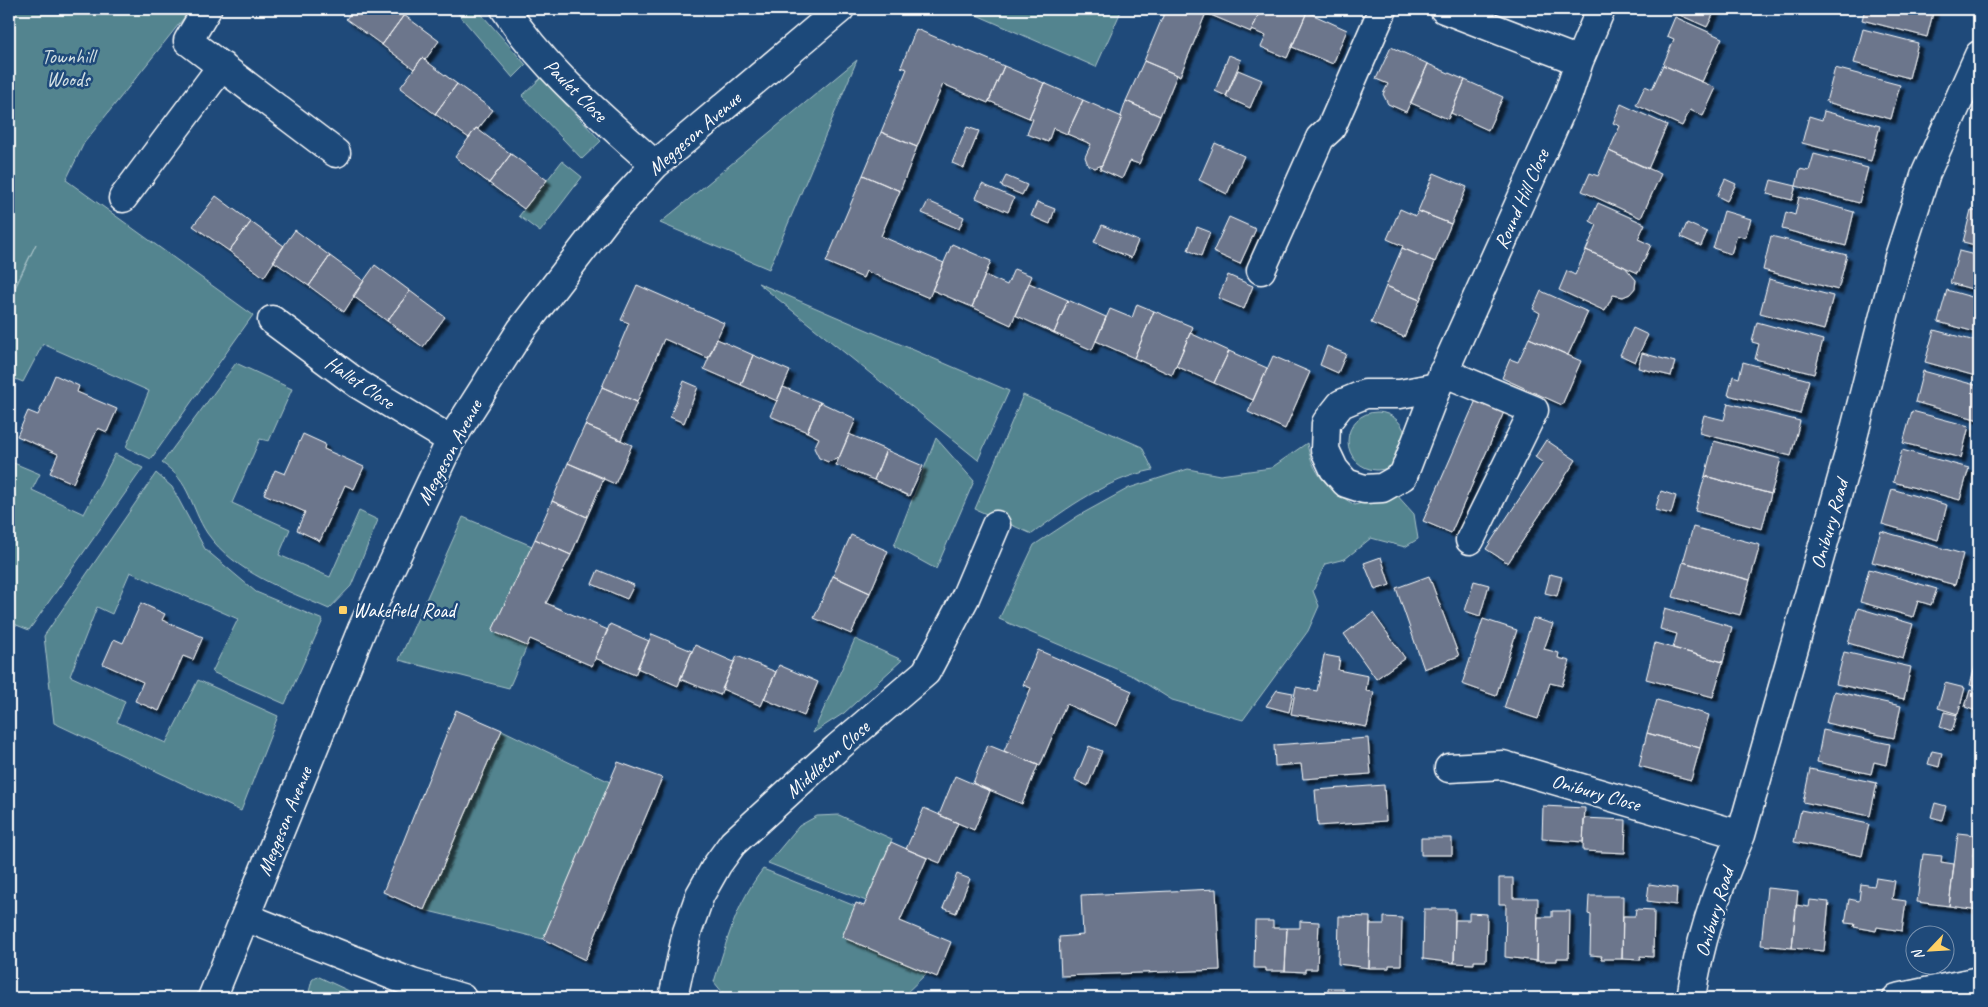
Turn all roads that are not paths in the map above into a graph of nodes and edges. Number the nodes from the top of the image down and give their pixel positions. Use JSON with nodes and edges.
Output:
{"nodes":[{"id":1,"x":208,"y":9,"type":"edge"},
{"id":2,"x":505,"y":9,"type":"edge"},
{"id":3,"x":840,"y":9,"type":"edge"},
{"id":4,"x":1383,"y":9,"type":"edge"},
{"id":5,"x":1444,"y":9,"type":"edge"},
{"id":6,"x":1601,"y":9,"type":"edge"},
{"id":7,"x":1979,"y":55,"type":"edge"},
{"id":8,"x":1579,"y":61,"type":"junction"},
{"id":9,"x":222,"y":66,"type":"junction"},
{"id":10,"x":336,"y":153,"type":"dead end"},
{"id":11,"x":655,"y":165,"type":"junction"},
{"id":12,"x":123,"y":198,"type":"dead end"},
{"id":13,"x":1261,"y":270,"type":"dead end"},
{"id":14,"x":272,"y":320,"type":"dead end"},
{"id":15,"x":1440,"y":380,"type":"junction"},
{"id":16,"x":451,"y":440,"type":"junction"},
{"id":17,"x":996,"y":525,"type":"dead end"},
{"id":18,"x":1470,"y":540,"type":"dead end"},
{"id":19,"x":1449,"y":768,"type":"dead end"},
{"id":20,"x":1741,"y":835,"type":"junction"},
{"id":21,"x":245,"y":917,"type":"junction"},
{"id":22,"x":1979,"y":981,"type":"edge"},
{"id":23,"x":212,"y":998,"type":"edge"},
{"id":24,"x":462,"y":998,"type":"edge"},
{"id":25,"x":673,"y":998,"type":"edge"},
{"id":26,"x":1691,"y":998,"type":"edge"},
{"id":27,"x":1897,"y":998,"type":"edge"}],
"edges":[{"from":1,"to":9,"type":"street"},
{"from":2,"to":11,"type":"street","name":"Paulet Close"},
{"from":3,"to":11,"type":"street","name":"Meggeson Avenue"},
{"from":4,"to":13,"type":"street"},
{"from":5,"to":8,"type":"street"},
{"from":6,"to":8,"type":"street","name":"Round Hill Close"},
{"from":7,"to":20,"type":"street","name":"Onibury Road"},
{"from":8,"to":15,"type":"street","name":"Round Hill Close"},
{"from":9,"to":10,"type":"street"},
{"from":9,"to":12,"type":"street"},
{"from":11,"to":16,"type":"street","name":"Meggeson Avenue"},
{"from":14,"to":16,"type":"street","name":"Hallet Close"},
{"from":15,"to":15,"type":"street","name":"Round Hill Close"},
{"from":15,"to":18,"type":"street"},
{"from":16,"to":21,"type":"street","name":"Meggeson Avenue"},
{"from":17,"to":25,"type":"street","name":"Middleton Close"},
{"from":19,"to":20,"type":"street","name":"Onibury Close"},
{"from":20,"to":26,"type":"street","name":"Onibury Road"},
{"from":21,"to":23,"type":"street","name":"Meggeson Avenue"},
{"from":21,"to":24,"type":"street"},
{"from":22,"to":27,"type":"street"}]}
